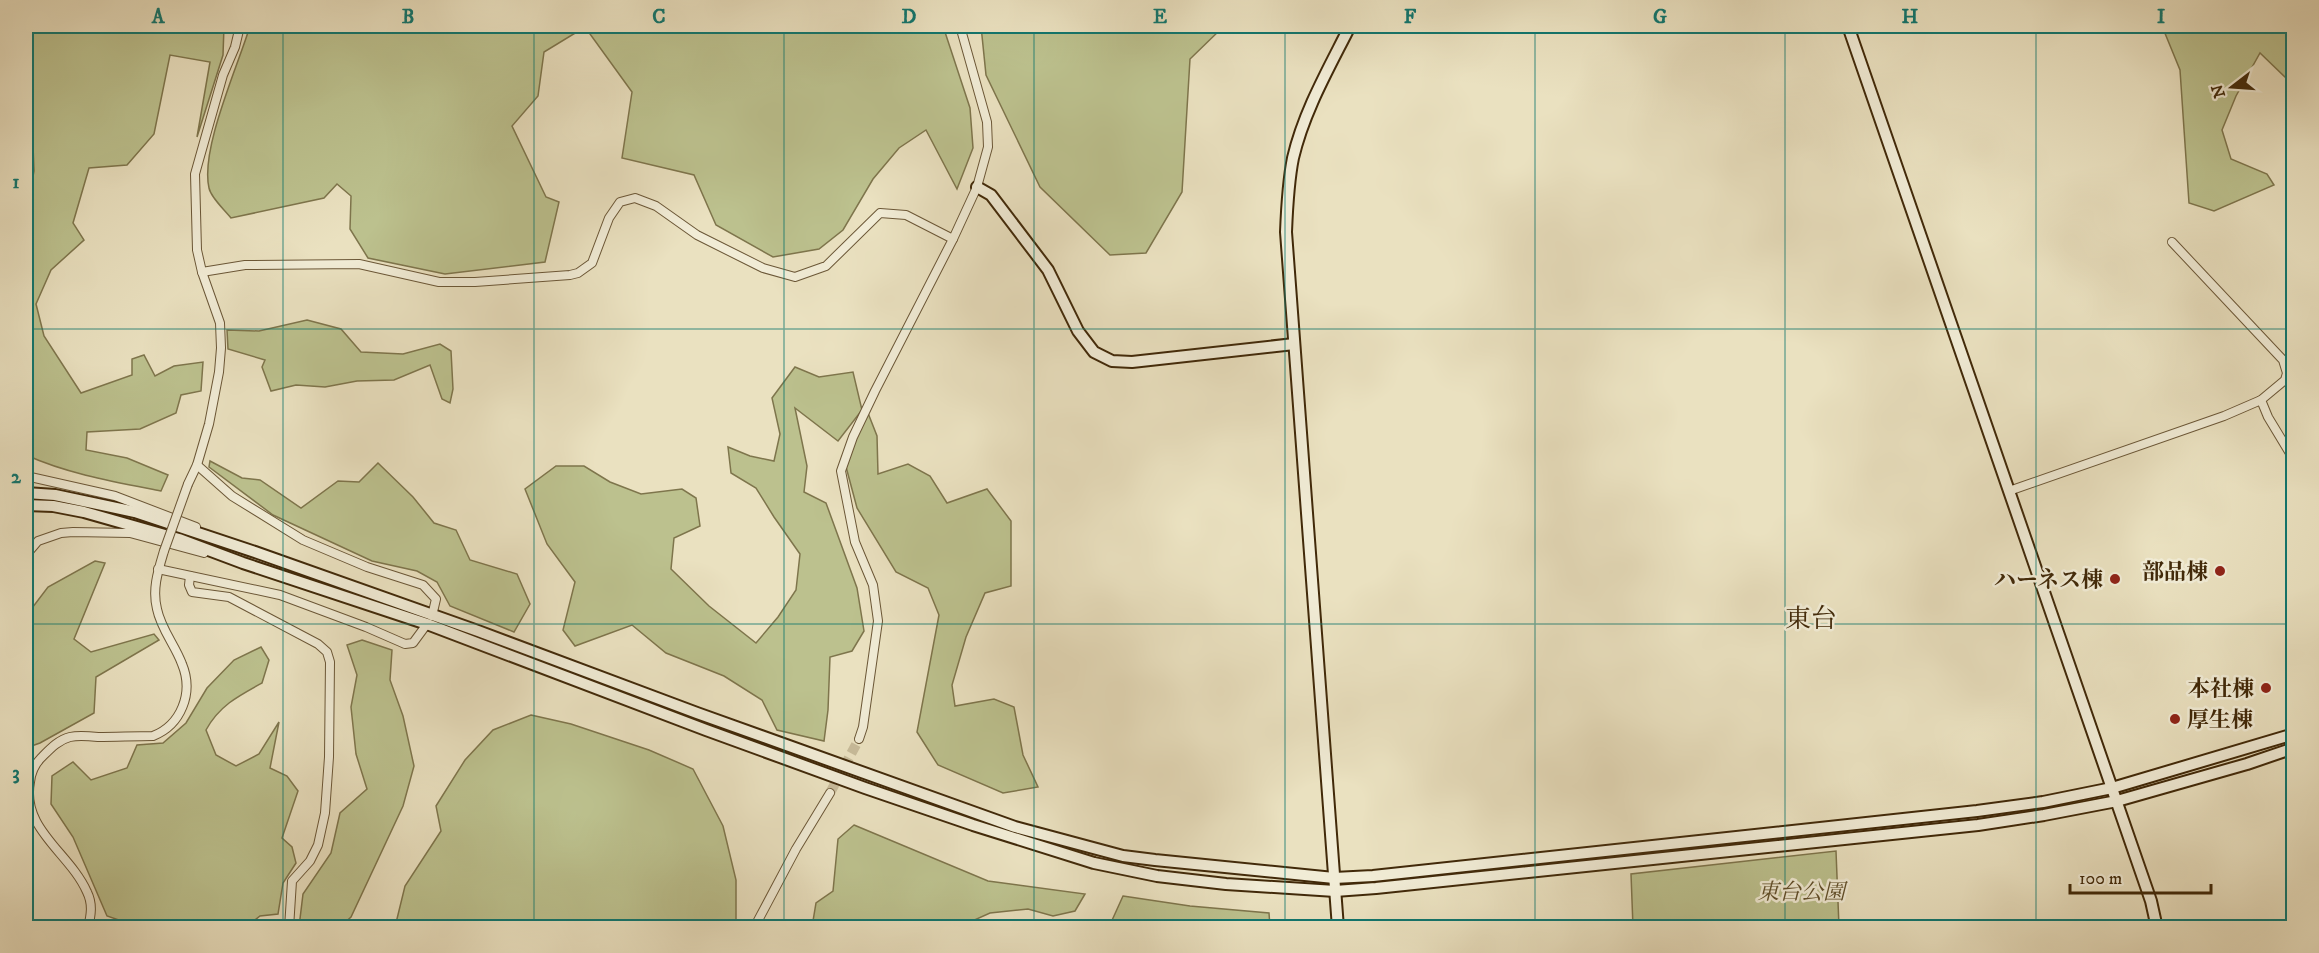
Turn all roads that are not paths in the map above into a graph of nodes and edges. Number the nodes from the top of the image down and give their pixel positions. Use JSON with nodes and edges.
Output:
{"nodes":[{"id":1,"x":240,"y":26,"type":"edge"},
{"id":2,"x":960,"y":26,"type":"edge"},
{"id":3,"x":1350,"y":26,"type":"edge"},
{"id":4,"x":1848,"y":26,"type":"edge"},
{"id":5,"x":977,"y":187,"type":"junction"},
{"id":6,"x":953,"y":239,"type":"junction"},
{"id":7,"x":2172,"y":242,"type":"dead end"},
{"id":8,"x":202,"y":272,"type":"junction"},
{"id":9,"x":1294,"y":344,"type":"junction"},
{"id":10,"x":2261,"y":400,"type":"junction"},
{"id":11,"x":2294,"y":460,"type":"edge"},
{"id":12,"x":197,"y":465,"type":"junction"},
{"id":13,"x":26,"y":476,"type":"edge"},
{"id":14,"x":2009,"y":492,"type":"junction"},
{"id":15,"x":26,"y":493,"type":"edge"},
{"id":16,"x":26,"y":505,"type":"edge"},
{"id":17,"x":255,"y":552,"type":"junction"},
{"id":18,"x":26,"y":555,"type":"edge"},
{"id":19,"x":243,"y":563,"type":"junction"},
{"id":20,"x":158,"y":569,"type":"junction"},
{"id":21,"x":190,"y":576,"type":"junction"},
{"id":22,"x":430,"y":620,"type":"junction"},
{"id":23,"x":2294,"y":734,"type":"edge"},
{"id":24,"x":859,"y":739,"type":"tunnel mouth"},
{"id":25,"x":2294,"y":748,"type":"edge"},
{"id":26,"x":2112,"y":788,"type":"junction"},
{"id":27,"x":830,"y":793,"type":"tunnel mouth"},
{"id":28,"x":2116,"y":801,"type":"junction"},
{"id":29,"x":1334,"y":878,"type":"junction"},
{"id":30,"x":1335,"y":891,"type":"junction"},
{"id":31,"x":88,"y":927,"type":"edge"},
{"id":32,"x":289,"y":927,"type":"edge"},
{"id":33,"x":754,"y":927,"type":"edge"},
{"id":34,"x":1338,"y":927,"type":"edge"},
{"id":35,"x":2157,"y":927,"type":"edge"}],
"edges":[{"from":1,"to":8,"type":"street"},
{"from":2,"to":5,"type":"street"},
{"from":3,"to":9,"type":"street"},
{"from":4,"to":14,"type":"street"},
{"from":5,"to":6,"type":"street"},
{"from":5,"to":9,"type":"street"},
{"from":6,"to":8,"type":"street"},
{"from":6,"to":24,"type":"street"},
{"from":7,"to":10,"type":"street"},
{"from":8,"to":12,"type":"street"},
{"from":9,"to":29,"type":"street"},
{"from":10,"to":11,"type":"street"},
{"from":10,"to":14,"type":"street"},
{"from":12,"to":20,"type":"street","bridge":true},
{"from":12,"to":22,"type":"street"},
{"from":13,"to":17,"type":"street"},
{"from":14,"to":26,"type":"street"},
{"from":15,"to":17,"type":"street"},
{"from":16,"to":19,"type":"street"},
{"from":17,"to":22,"type":"street"},
{"from":18,"to":19,"type":"street"},
{"from":19,"to":22,"type":"street"},
{"from":20,"to":21,"type":"street"},
{"from":20,"to":31,"type":"street"},
{"from":21,"to":22,"type":"street"},
{"from":21,"to":32,"type":"street"},
{"from":22,"to":29,"type":"street"},
{"from":22,"to":30,"type":"street"},
{"from":23,"to":26,"type":"street"},
{"from":25,"to":28,"type":"street"},
{"from":26,"to":28,"type":"street"},
{"from":26,"to":29,"type":"street"},
{"from":27,"to":33,"type":"street"},
{"from":28,"to":30,"type":"street"},
{"from":28,"to":35,"type":"street"},
{"from":29,"to":30,"type":"street"},
{"from":30,"to":34,"type":"street"}]}
